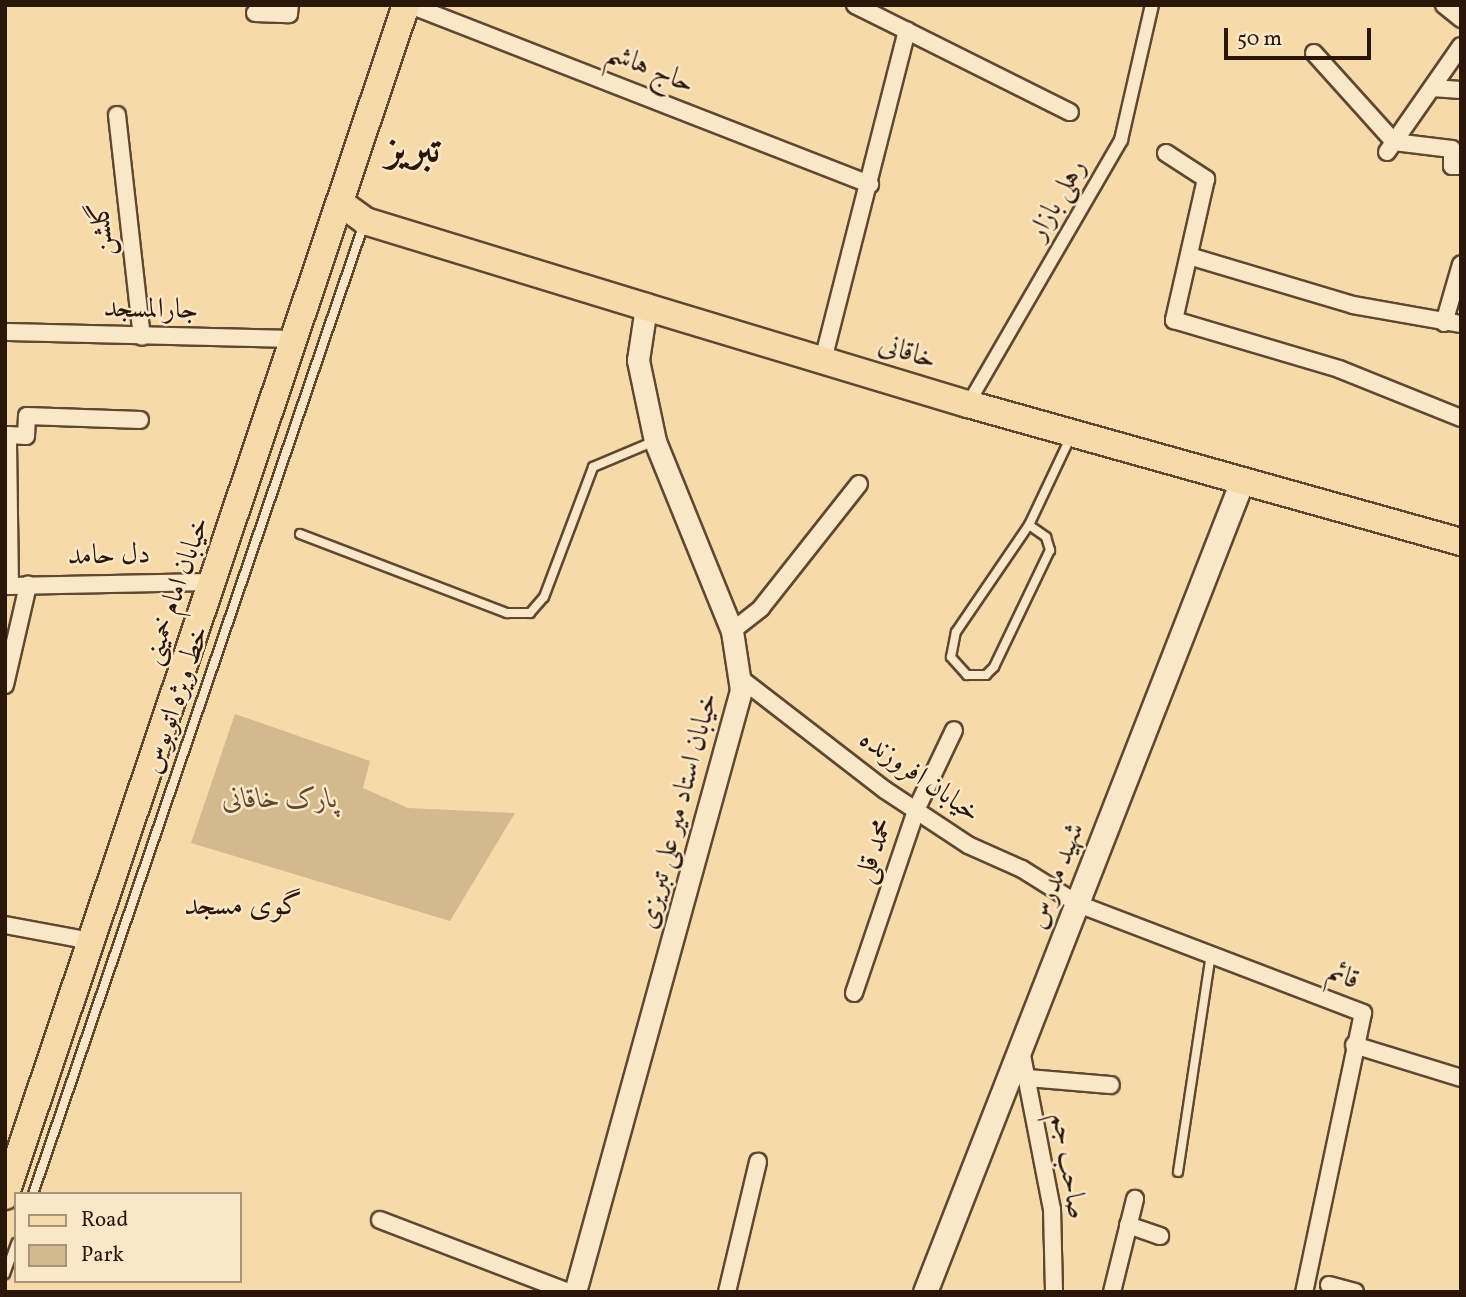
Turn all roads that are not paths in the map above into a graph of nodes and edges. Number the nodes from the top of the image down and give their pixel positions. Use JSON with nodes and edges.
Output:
{"nodes":[{"id":1,"x":290,"y":5,"type":"edge"},
{"id":2,"x":408,"y":5,"type":"edge"},
{"id":3,"x":855,"y":5,"type":"edge"},
{"id":4,"x":1152,"y":5,"type":"edge"},
{"id":5,"x":1444,"y":5,"type":"edge"},
{"id":6,"x":255,"y":13,"type":"dead end"},
{"id":7,"x":1461,"y":19,"type":"edge"},
{"id":8,"x":907,"y":31,"type":"junction"},
{"id":9,"x":1461,"y":46,"type":"edge"},
{"id":10,"x":1314,"y":52,"type":"dead end"},
{"id":11,"x":1432,"y":88,"type":"junction"},
{"id":12,"x":1461,"y":90,"type":"edge"},
{"id":13,"x":1070,"y":113,"type":"dead end"},
{"id":14,"x":117,"y":115,"type":"dead end"},
{"id":15,"x":1390,"y":147,"type":"junction"},
{"id":16,"x":1166,"y":153,"type":"dead end"},
{"id":17,"x":1461,"y":166,"type":"edge"},
{"id":18,"x":870,"y":184,"type":"junction"},
{"id":19,"x":342,"y":204,"type":"junction"},
{"id":20,"x":365,"y":221,"type":"junction"},
{"id":21,"x":1189,"y":256,"type":"junction"},
{"id":22,"x":1461,"y":264,"type":"edge"},
{"id":23,"x":646,"y":307,"type":"junction"},
{"id":24,"x":1444,"y":323,"type":"junction"},
{"id":25,"x":1461,"y":324,"type":"edge"},
{"id":26,"x":5,"y":332,"type":"edge"},
{"id":27,"x":142,"y":337,"type":"junction"},
{"id":28,"x":296,"y":339,"type":"junction"},
{"id":29,"x":822,"y":360,"type":"junction"},
{"id":30,"x":968,"y":404,"type":"junction"},
{"id":31,"x":1461,"y":418,"type":"edge"},
{"id":32,"x":140,"y":420,"type":"dead end"},
{"id":33,"x":1072,"y":433,"type":"junction"},
{"id":34,"x":655,"y":441,"type":"junction"},
{"id":35,"x":1242,"y":481,"type":"junction"},
{"id":36,"x":859,"y":484,"type":"dead end"},
{"id":37,"x":1029,"y":525,"type":"junction"},
{"id":38,"x":300,"y":534,"type":"dead end"},
{"id":39,"x":1461,"y":542,"type":"edge"},
{"id":40,"x":214,"y":582,"type":"junction"},
{"id":41,"x":28,"y":585,"type":"junction"},
{"id":42,"x":7,"y":586,"type":"edge"},
{"id":43,"x":732,"y":631,"type":"junction"},
{"id":44,"x":740,"y":677,"type":"junction"},
{"id":45,"x":5,"y":685,"type":"edge"},
{"id":46,"x":954,"y":730,"type":"dead end"},
{"id":47,"x":917,"y":808,"type":"junction"},
{"id":48,"x":1078,"y":904,"type":"junction"},
{"id":49,"x":5,"y":925,"type":"edge"},
{"id":50,"x":91,"y":941,"type":"junction"},
{"id":51,"x":1211,"y":955,"type":"junction"},
{"id":52,"x":854,"y":993,"type":"dead end"},
{"id":53,"x":1354,"y":1045,"type":"junction"},
{"id":54,"x":1021,"y":1050,"type":"junction"},
{"id":55,"x":1027,"y":1078,"type":"junction"},
{"id":56,"x":1461,"y":1078,"type":"edge"},
{"id":57,"x":1111,"y":1085,"type":"dead end"},
{"id":58,"x":758,"y":1163,"type":"dead end"},
{"id":59,"x":1178,"y":1172,"type":"dead end"},
{"id":60,"x":34,"y":1192,"type":"edge"},
{"id":61,"x":5,"y":1196,"type":"edge"},
{"id":62,"x":1135,"y":1199,"type":"dead end"},
{"id":63,"x":380,"y":1220,"type":"dead end"},
{"id":64,"x":1128,"y":1225,"type":"junction"},
{"id":65,"x":1160,"y":1236,"type":"dead end"},
{"id":66,"x":14,"y":1249,"type":"edge"},
{"id":67,"x":5,"y":1274,"type":"edge"},
{"id":68,"x":1329,"y":1285,"type":"dead end"},
{"id":69,"x":569,"y":1292,"type":"edge"},
{"id":70,"x":575,"y":1292,"type":"edge"},
{"id":71,"x":727,"y":1292,"type":"edge"},
{"id":72,"x":925,"y":1292,"type":"edge"},
{"id":73,"x":1054,"y":1292,"type":"edge"},
{"id":74,"x":1112,"y":1292,"type":"edge"},
{"id":75,"x":1304,"y":1292,"type":"edge"},
{"id":76,"x":1355,"y":1292,"type":"edge"}],
"edges":[{"from":1,"to":6,"type":"street"},
{"from":2,"to":18,"type":"street","name":"حاج هاشم"},
{"from":2,"to":19,"type":"main road","name":"خیابان امام خمینی"},
{"from":3,"to":8,"type":"street"},
{"from":4,"to":30,"type":"street","name":"رهلی بازار"},
{"from":5,"to":7,"type":"street"},
{"from":8,"to":13,"type":"street"},
{"from":8,"to":18,"type":"street"},
{"from":9,"to":11,"type":"street"},
{"from":10,"to":15,"type":"street"},
{"from":11,"to":12,"type":"street"},
{"from":11,"to":15,"type":"street"},
{"from":14,"to":27,"type":"street","name":"گلشن"},
{"from":15,"to":17,"type":"street"},
{"from":16,"to":21,"type":"street"},
{"from":18,"to":29,"type":"street"},
{"from":19,"to":20,"type":"main road","name":"خاقانی"},
{"from":19,"to":28,"type":"main road","name":"خیابان امام خمینی"},
{"from":20,"to":23,"type":"main road","name":"خاقانی"},
{"from":20,"to":60,"type":"lane","name":"خط ویژه اتوبوس"},
{"from":21,"to":24,"type":"street"},
{"from":21,"to":31,"type":"street"},
{"from":22,"to":24,"type":"street"},
{"from":23,"to":29,"type":"main road","name":"خاقانی"},
{"from":23,"to":34,"type":"street","name":"خیابان استاد میر علی تبریزی"},
{"from":24,"to":25,"type":"street"},
{"from":26,"to":27,"type":"street","name":"جارالمسجد"},
{"from":27,"to":28,"type":"street","name":"جارالمسجد"},
{"from":28,"to":40,"type":"main road","name":"خیابان امام خمینی"},
{"from":29,"to":30,"type":"main road","name":"خاقانی"},
{"from":30,"to":33,"type":"main road","name":"خاقانی"},
{"from":32,"to":42,"type":"street"},
{"from":33,"to":35,"type":"main road","name":"خاقانی"},
{"from":33,"to":37,"type":"lane"},
{"from":34,"to":38,"type":"lane"},
{"from":34,"to":43,"type":"street","name":"خیابان استاد میر علی تبریزی"},
{"from":35,"to":39,"type":"main road","name":"خاقانی"},
{"from":35,"to":48,"type":"main road","name":"شهید مدرس"},
{"from":36,"to":43,"type":"street"},
{"from":37,"to":37,"type":"lane"},
{"from":40,"to":41,"type":"street","name":"دل حامد"},
{"from":40,"to":50,"type":"main road","name":"خیابان امام خمینی"},
{"from":41,"to":42,"type":"street","name":"دل حامد"},
{"from":41,"to":45,"type":"street"},
{"from":43,"to":44,"type":"street","name":"خیابان استاد میر علی تبریزی"},
{"from":44,"to":47,"type":"street","name":"خیابان افروزنده"},
{"from":44,"to":70,"type":"street","name":"خیابان استاد میر علی تبریزی"},
{"from":46,"to":47,"type":"street","name":"محمد قلی"},
{"from":47,"to":48,"type":"street","name":"خیابان افروزنده"},
{"from":47,"to":52,"type":"street","name":"محمد قلی"},
{"from":48,"to":51,"type":"street","name":"قائم"},
{"from":48,"to":54,"type":"main road","name":"شهید مدرس"},
{"from":49,"to":50,"type":"street"},
{"from":50,"to":61,"type":"main road","name":"خیابان امام خمینی"},
{"from":51,"to":53,"type":"street","name":"قائم"},
{"from":51,"to":59,"type":"lane"},
{"from":53,"to":56,"type":"street"},
{"from":53,"to":75,"type":"street","name":"قائم"},
{"from":54,"to":55,"type":"street","name":"صاحب جم"},
{"from":54,"to":72,"type":"main road","name":"شهید مدرس"},
{"from":55,"to":57,"type":"street"},
{"from":55,"to":73,"type":"street","name":"صاحب جم"},
{"from":58,"to":71,"type":"street"},
{"from":62,"to":64,"type":"street"},
{"from":63,"to":69,"type":"street"},
{"from":64,"to":65,"type":"street"},
{"from":64,"to":74,"type":"street"},
{"from":66,"to":67,"type":"lane"},
{"from":68,"to":76,"type":"street"}]}
